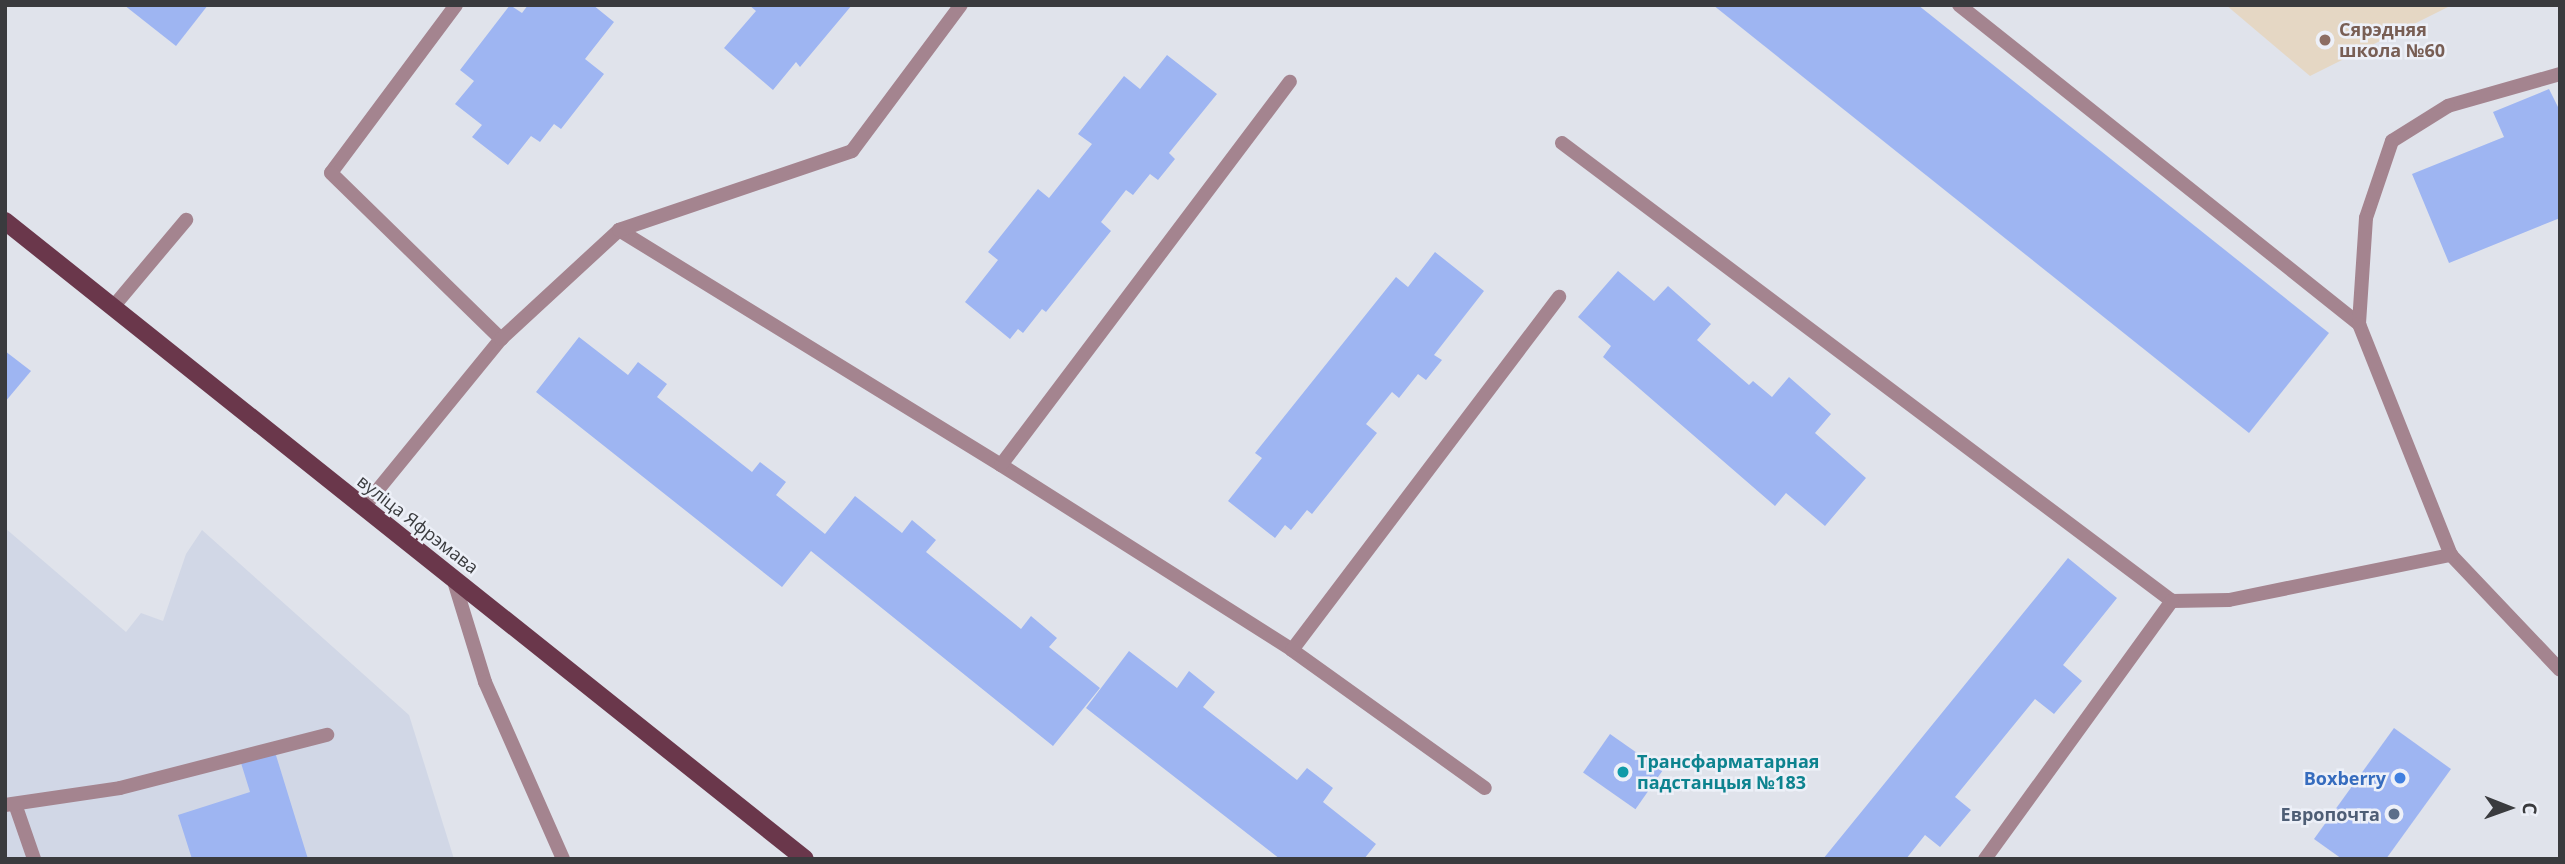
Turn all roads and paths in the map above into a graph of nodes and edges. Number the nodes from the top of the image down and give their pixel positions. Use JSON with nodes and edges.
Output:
{"nodes":[{"id":1,"x":456,"y":5,"type":"edge"},
{"id":2,"x":961,"y":5,"type":"edge"},
{"id":3,"x":1959,"y":5,"type":"edge"},
{"id":4,"x":2560,"y":74,"type":"edge"},
{"id":5,"x":1290,"y":82,"type":"dead end"},
{"id":6,"x":1562,"y":143,"type":"dead end"},
{"id":7,"x":186,"y":220,"type":"dead end"},
{"id":8,"x":5,"y":221,"type":"edge"},
{"id":9,"x":618,"y":230,"type":"junction"},
{"id":10,"x":1559,"y":297,"type":"dead end"},
{"id":11,"x":113,"y":307,"type":"junction"},
{"id":12,"x":2359,"y":324,"type":"junction"},
{"id":13,"x":501,"y":339,"type":"junction"},
{"id":14,"x":1001,"y":465,"type":"junction"},
{"id":15,"x":363,"y":508,"type":"junction"},
{"id":16,"x":2451,"y":555,"type":"junction"},
{"id":17,"x":453,"y":578,"type":"junction"},
{"id":18,"x":2172,"y":601,"type":"junction"},
{"id":19,"x":1292,"y":650,"type":"junction"},
{"id":20,"x":2560,"y":670,"type":"edge"},
{"id":21,"x":327,"y":735,"type":"dead end"},
{"id":22,"x":1485,"y":788,"type":"dead end"},
{"id":23,"x":10,"y":805,"type":"edge"},
{"id":24,"x":34,"y":859,"type":"edge"},
{"id":25,"x":563,"y":859,"type":"edge"},
{"id":26,"x":805,"y":859,"type":"edge"},
{"id":27,"x":1985,"y":859,"type":"edge"}],
"edges":[{"from":1,"to":13,"type":"lane"},
{"from":2,"to":9,"type":"lane"},
{"from":3,"to":12,"type":"lane"},
{"from":4,"to":12,"type":"lane"},
{"from":5,"to":14,"type":"lane"},
{"from":6,"to":18,"type":"lane"},
{"from":7,"to":11,"type":"lane"},
{"from":8,"to":11,"type":"main road","name":"вуліца Яфрэмава"},
{"from":9,"to":13,"type":"lane"},
{"from":9,"to":14,"type":"lane"},
{"from":10,"to":19,"type":"lane"},
{"from":11,"to":15,"type":"main road","name":"вуліца Яфрэмава"},
{"from":12,"to":16,"type":"lane"},
{"from":13,"to":15,"type":"lane"},
{"from":14,"to":19,"type":"lane"},
{"from":15,"to":17,"type":"main road","name":"вуліца Яфрэмава"},
{"from":16,"to":18,"type":"lane"},
{"from":16,"to":20,"type":"lane"},
{"from":17,"to":25,"type":"lane"},
{"from":17,"to":26,"type":"main road","name":"вуліца Яфрэмава"},
{"from":18,"to":27,"type":"lane"},
{"from":19,"to":22,"type":"lane"},
{"from":21,"to":23,"type":"lane"},
{"from":23,"to":24,"type":"lane"}]}
